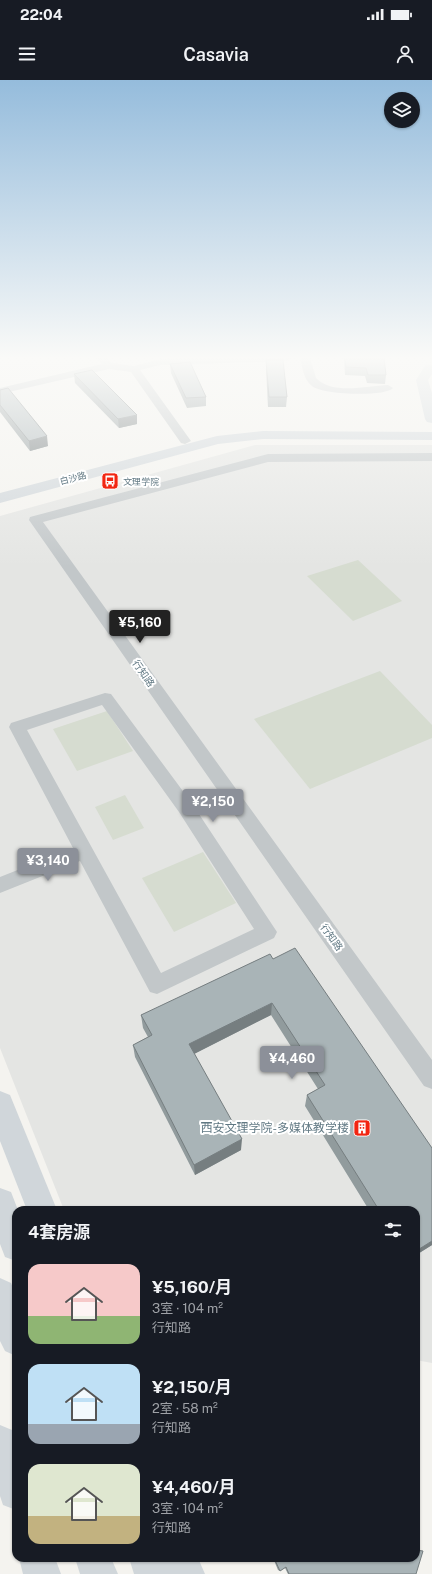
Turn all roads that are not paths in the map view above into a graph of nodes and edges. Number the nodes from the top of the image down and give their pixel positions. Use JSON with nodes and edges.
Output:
{"nodes":[{"id":1,"x":176,"y":428,"type":"edge"},
{"id":2,"x":307,"y":428,"type":"joint"},
{"id":3,"x":432,"y":428,"type":"edge"},
{"id":4,"x":432,"y":436,"type":"edge"},
{"id":5,"x":185,"y":441,"type":"junction"},
{"id":6,"x":432,"y":457,"type":"edge"},
{"id":7,"x":0,"y":489,"type":"edge"},
{"id":8,"x":0,"y":498,"type":"edge"},
{"id":9,"x":84,"y":851,"type":"junction"},
{"id":10,"x":0,"y":885,"type":"edge"},
{"id":11,"x":432,"y":1078,"type":"edge"},
{"id":12,"x":0,"y":1105,"type":"edge"},
{"id":13,"x":0,"y":1203,"type":"edge"},
{"id":14,"x":40,"y":1206,"type":"edge"},
{"id":15,"x":12,"y":1235,"type":"edge"},
{"id":16,"x":0,"y":1294,"type":"edge"},
{"id":17,"x":12,"y":1328,"type":"edge"},
{"id":18,"x":0,"y":1442,"type":"edge"},
{"id":19,"x":12,"y":1480,"type":"edge"},
{"id":20,"x":38,"y":1562,"type":"edge"},
{"id":21,"x":94,"y":1562,"type":"edge"},
{"id":22,"x":148,"y":1562,"type":"edge"},
{"id":23,"x":181,"y":1562,"type":"edge"},
{"id":24,"x":42,"y":1574,"type":"edge"},
{"id":25,"x":99,"y":1574,"type":"edge"},
{"id":26,"x":153,"y":1574,"type":"edge"},
{"id":27,"x":186,"y":1574,"type":"edge"}],
"edges":[{"from":1,"to":5,"type":"street"},
{"from":2,"to":3,"type":"street","name":"白沙路"},
{"from":2,"to":5,"type":"street","name":"白沙路"},
{"from":4,"to":8,"type":"street","name":"白沙路"},
{"from":5,"to":7,"type":"street","name":"白沙路"},
{"from":6,"to":11,"type":"street","name":"行知路"},
{"from":9,"to":9,"type":"street"},
{"from":9,"to":10,"type":"street"},
{"from":12,"to":14,"type":"street"},
{"from":13,"to":15,"type":"street"},
{"from":16,"to":17,"type":"street"},
{"from":18,"to":19,"type":"street"},
{"from":20,"to":24,"type":"street"},
{"from":21,"to":25,"type":"street"},
{"from":22,"to":26,"type":"street"},
{"from":23,"to":27,"type":"street"}]}
